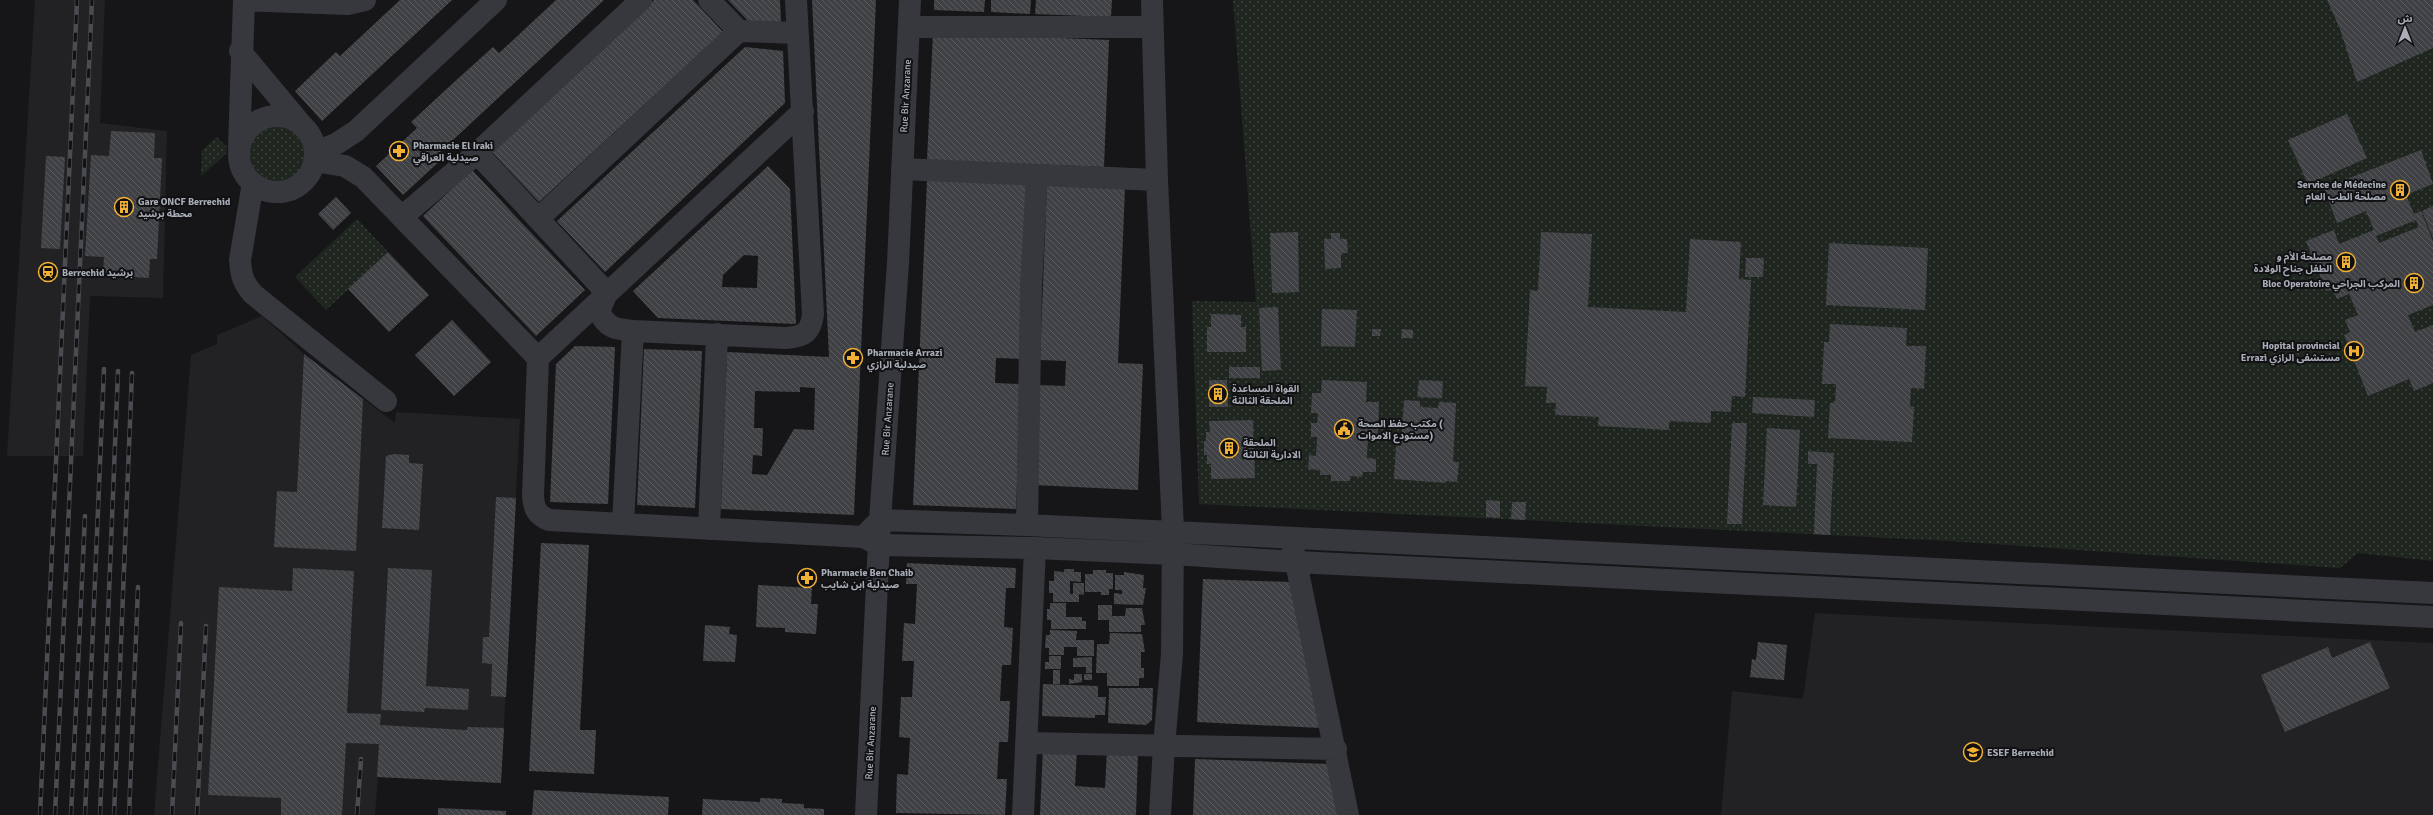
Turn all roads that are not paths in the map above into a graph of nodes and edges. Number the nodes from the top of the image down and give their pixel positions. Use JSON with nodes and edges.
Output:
{"nodes":[{"id":1,"x":244,"y":0,"type":"edge"},
{"id":2,"x":365,"y":0,"type":"edge"},
{"id":3,"x":496,"y":0,"type":"edge"},
{"id":4,"x":640,"y":0,"type":"edge"},
{"id":5,"x":710,"y":0,"type":"edge"},
{"id":6,"x":796,"y":0,"type":"edge"},
{"id":7,"x":910,"y":0,"type":"edge"},
{"id":8,"x":1152,"y":0,"type":"edge"},
{"id":9,"x":908,"y":27,"type":"junction"},
{"id":10,"x":1152,"y":27,"type":"junction"},
{"id":11,"x":740,"y":30,"type":"junction"},
{"id":12,"x":797,"y":33,"type":"junction"},
{"id":13,"x":240,"y":51,"type":"junction"},
{"id":14,"x":802,"y":111,"type":"junction"},
{"id":15,"x":303,"y":127,"type":"junction"},
{"id":16,"x":239,"y":152,"type":"junction"},
{"id":17,"x":477,"y":153,"type":"junction"},
{"id":18,"x":314,"y":157,"type":"junction"},
{"id":19,"x":902,"y":169,"type":"junction"},
{"id":20,"x":1037,"y":175,"type":"junction"},
{"id":21,"x":1157,"y":180,"type":"junction"},
{"id":22,"x":253,"y":183,"type":"junction"},
{"id":23,"x":403,"y":216,"type":"junction"},
{"id":24,"x":539,"y":218,"type":"junction"},
{"id":25,"x":607,"y":293,"type":"junction"},
{"id":26,"x":633,"y":331,"type":"junction"},
{"id":27,"x":717,"y":334,"type":"junction"},
{"id":28,"x":538,"y":358,"type":"junction"},
{"id":29,"x":386,"y":401,"type":"dead end"},
{"id":30,"x":880,"y":520,"type":"junction"},
{"id":31,"x":623,"y":524,"type":"junction"},
{"id":32,"x":1027,"y":525,"type":"junction"},
{"id":33,"x":709,"y":529,"type":"junction"},
{"id":34,"x":1173,"y":530,"type":"junction"},
{"id":35,"x":1291,"y":537,"type":"junction"},
{"id":36,"x":871,"y":541,"type":"junction"},
{"id":37,"x":1035,"y":548,"type":"junction"},
{"id":38,"x":1173,"y":554,"type":"junction"},
{"id":39,"x":1724,"y":558,"type":"junction"},
{"id":40,"x":1296,"y":562,"type":"junction"},
{"id":41,"x":1723,"y":581,"type":"junction"},
{"id":42,"x":2433,"y":593,"type":"edge"},
{"id":43,"x":2433,"y":617,"type":"edge"},
{"id":44,"x":1026,"y":743,"type":"junction"},
{"id":45,"x":1164,"y":746,"type":"junction"},
{"id":46,"x":1336,"y":749,"type":"junction"},
{"id":47,"x":866,"y":815,"type":"edge"},
{"id":48,"x":1023,"y":815,"type":"edge"},
{"id":49,"x":1160,"y":815,"type":"edge"},
{"id":50,"x":1348,"y":815,"type":"edge"}],
"edges":[{"from":1,"to":2,"type":"street"},
{"from":1,"to":13,"type":"street"},
{"from":3,"to":18,"type":"street"},
{"from":4,"to":17,"type":"street"},
{"from":5,"to":11,"type":"street"},
{"from":6,"to":12,"type":"street"},
{"from":7,"to":9,"type":"street","name":"Rue Bir Anzarane"},
{"from":8,"to":10,"type":"street"},
{"from":9,"to":10,"type":"street"},
{"from":9,"to":19,"type":"street","name":"Rue Bir Anzarane"},
{"from":10,"to":21,"type":"street"},
{"from":11,"to":12,"type":"street"},
{"from":11,"to":24,"type":"street"},
{"from":12,"to":14,"type":"street"},
{"from":13,"to":15,"type":"street"},
{"from":13,"to":16,"type":"street"},
{"from":14,"to":25,"type":"street"},
{"from":14,"to":27,"type":"street"},
{"from":15,"to":16,"type":"street"},
{"from":15,"to":18,"type":"street"},
{"from":16,"to":22,"type":"street"},
{"from":17,"to":23,"type":"street"},
{"from":17,"to":24,"type":"street"},
{"from":18,"to":22,"type":"street"},
{"from":18,"to":23,"type":"street"},
{"from":19,"to":20,"type":"street"},
{"from":19,"to":30,"type":"street","name":"Rue Bir Anzarane"},
{"from":20,"to":21,"type":"street"},
{"from":20,"to":32,"type":"street"},
{"from":21,"to":34,"type":"street"},
{"from":22,"to":29,"type":"street"},
{"from":23,"to":28,"type":"street"},
{"from":24,"to":25,"type":"street"},
{"from":25,"to":26,"type":"street"},
{"from":25,"to":28,"type":"street"},
{"from":26,"to":27,"type":"street"},
{"from":26,"to":31,"type":"street"},
{"from":27,"to":33,"type":"street"},
{"from":28,"to":31,"type":"street"},
{"from":30,"to":32,"type":"street"},
{"from":30,"to":36,"type":"street","name":"Rue Bir Anzarane"},
{"from":31,"to":33,"type":"street"},
{"from":32,"to":34,"type":"street"},
{"from":33,"to":36,"type":"street"},
{"from":34,"to":35,"type":"street"},
{"from":34,"to":38,"type":"street"},
{"from":35,"to":39,"type":"street"},
{"from":35,"to":40,"type":"street"},
{"from":36,"to":37,"type":"street"},
{"from":36,"to":47,"type":"street","name":"Rue Bir Anzarane"},
{"from":37,"to":38,"type":"street"},
{"from":37,"to":44,"type":"street"},
{"from":38,"to":40,"type":"street"},
{"from":38,"to":45,"type":"street"},
{"from":39,"to":41,"type":"street"},
{"from":39,"to":42,"type":"street"},
{"from":40,"to":41,"type":"street"},
{"from":40,"to":46,"type":"street"},
{"from":41,"to":43,"type":"street"},
{"from":44,"to":45,"type":"street"},
{"from":44,"to":48,"type":"street"},
{"from":45,"to":46,"type":"street"},
{"from":45,"to":49,"type":"street"},
{"from":46,"to":50,"type":"street"}]}
